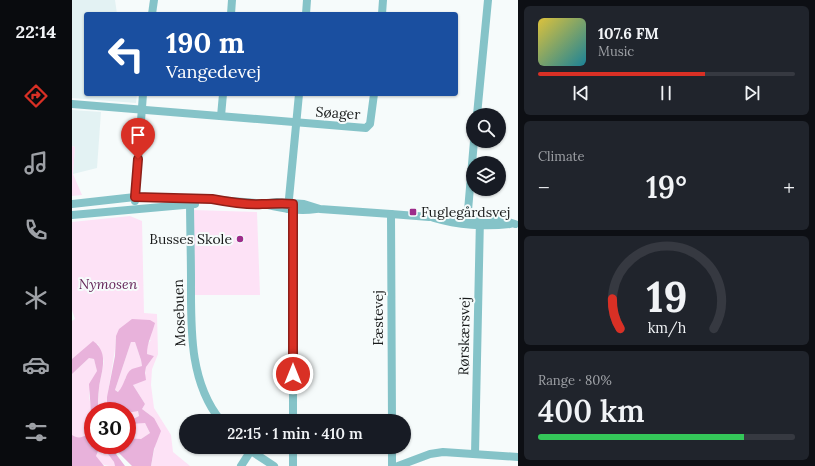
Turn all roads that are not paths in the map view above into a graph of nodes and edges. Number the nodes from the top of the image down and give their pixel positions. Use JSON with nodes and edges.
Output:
{"nodes":[{"id":1,"x":154,"y":0,"type":"edge"},
{"id":2,"x":232,"y":0,"type":"edge"},
{"id":3,"x":308,"y":0,"type":"edge"},
{"id":4,"x":384,"y":0,"type":"edge"},
{"id":5,"x":488,"y":0,"type":"edge"},
{"id":6,"x":152,"y":12,"type":"edge"},
{"id":7,"x":231,"y":12,"type":"edge"},
{"id":8,"x":306,"y":12,"type":"edge"},
{"id":9,"x":382,"y":12,"type":"edge"},
{"id":10,"x":143,"y":96,"type":"edge"},
{"id":11,"x":223,"y":96,"type":"edge"},
{"id":12,"x":299,"y":96,"type":"edge"},
{"id":13,"x":374,"y":96,"type":"edge"},
{"id":14,"x":72,"y":104,"type":"edge"},
{"id":15,"x":478,"y":108,"type":"edge"},
{"id":16,"x":142,"y":109,"type":"junction"},
{"id":17,"x":221,"y":116,"type":"junction"},
{"id":18,"x":296,"y":123,"type":"junction"},
{"id":19,"x":473,"y":148,"type":"edge"},
{"id":20,"x":135,"y":197,"type":"junction"},
{"id":21,"x":190,"y":201,"type":"junction"},
{"id":22,"x":72,"y":204,"type":"edge"},
{"id":23,"x":290,"y":206,"type":"junction"},
{"id":24,"x":134,"y":209,"type":"junction"},
{"id":25,"x":391,"y":214,"type":"junction"},
{"id":26,"x":72,"y":215,"type":"edge"},
{"id":27,"x":467,"y":220,"type":"junction"},
{"id":28,"x":480,"y":221,"type":"junction"},
{"id":29,"x":516,"y":224,"type":"edge"},
{"id":30,"x":217,"y":414,"type":"edge"},
{"id":31,"x":293,"y":414,"type":"edge"},
{"id":32,"x":392,"y":414,"type":"edge"},
{"id":33,"x":245,"y":454,"type":"edge"},
{"id":34,"x":255,"y":454,"type":"edge"},
{"id":35,"x":293,"y":454,"type":"edge"},
{"id":36,"x":392,"y":454,"type":"edge"},
{"id":37,"x":475,"y":454,"type":"junction"},
{"id":38,"x":518,"y":457,"type":"edge"},
{"id":39,"x":241,"y":466,"type":"edge"},
{"id":40,"x":274,"y":466,"type":"edge"},
{"id":41,"x":293,"y":466,"type":"edge"},
{"id":42,"x":392,"y":466,"type":"edge"},
{"id":43,"x":398,"y":466,"type":"edge"}],
"edges":[{"from":1,"to":6,"type":"street"},
{"from":2,"to":7,"type":"street"},
{"from":3,"to":8,"type":"street"},
{"from":4,"to":9,"type":"street"},
{"from":5,"to":15,"type":"street"},
{"from":10,"to":16,"type":"street"},
{"from":11,"to":17,"type":"street"},
{"from":12,"to":18,"type":"street"},
{"from":13,"to":18,"type":"street","name":"Søager"},
{"from":14,"to":16,"type":"street"},
{"from":16,"to":17,"type":"street"},
{"from":16,"to":20,"type":"street"},
{"from":17,"to":18,"type":"street"},
{"from":18,"to":23,"type":"street"},
{"from":19,"to":27,"type":"street"},
{"from":20,"to":21,"type":"street"},
{"from":20,"to":22,"type":"street"},
{"from":20,"to":24,"type":"street"},
{"from":21,"to":23,"type":"street"},
{"from":21,"to":24,"type":"street"},
{"from":21,"to":30,"type":"street","name":"Mosebuen"},
{"from":23,"to":25,"type":"street"},
{"from":23,"to":31,"type":"street"},
{"from":24,"to":26,"type":"street"},
{"from":25,"to":27,"type":"street"},
{"from":25,"to":32,"type":"street","name":"Fæstevej"},
{"from":27,"to":28,"type":"street"},
{"from":28,"to":29,"type":"street"},
{"from":28,"to":37,"type":"street","name":"Rørskærsvej"},
{"from":33,"to":39,"type":"street"},
{"from":34,"to":40,"type":"street"},
{"from":35,"to":41,"type":"street"},
{"from":36,"to":42,"type":"street"},
{"from":37,"to":38,"type":"street"},
{"from":37,"to":43,"type":"street"}]}
